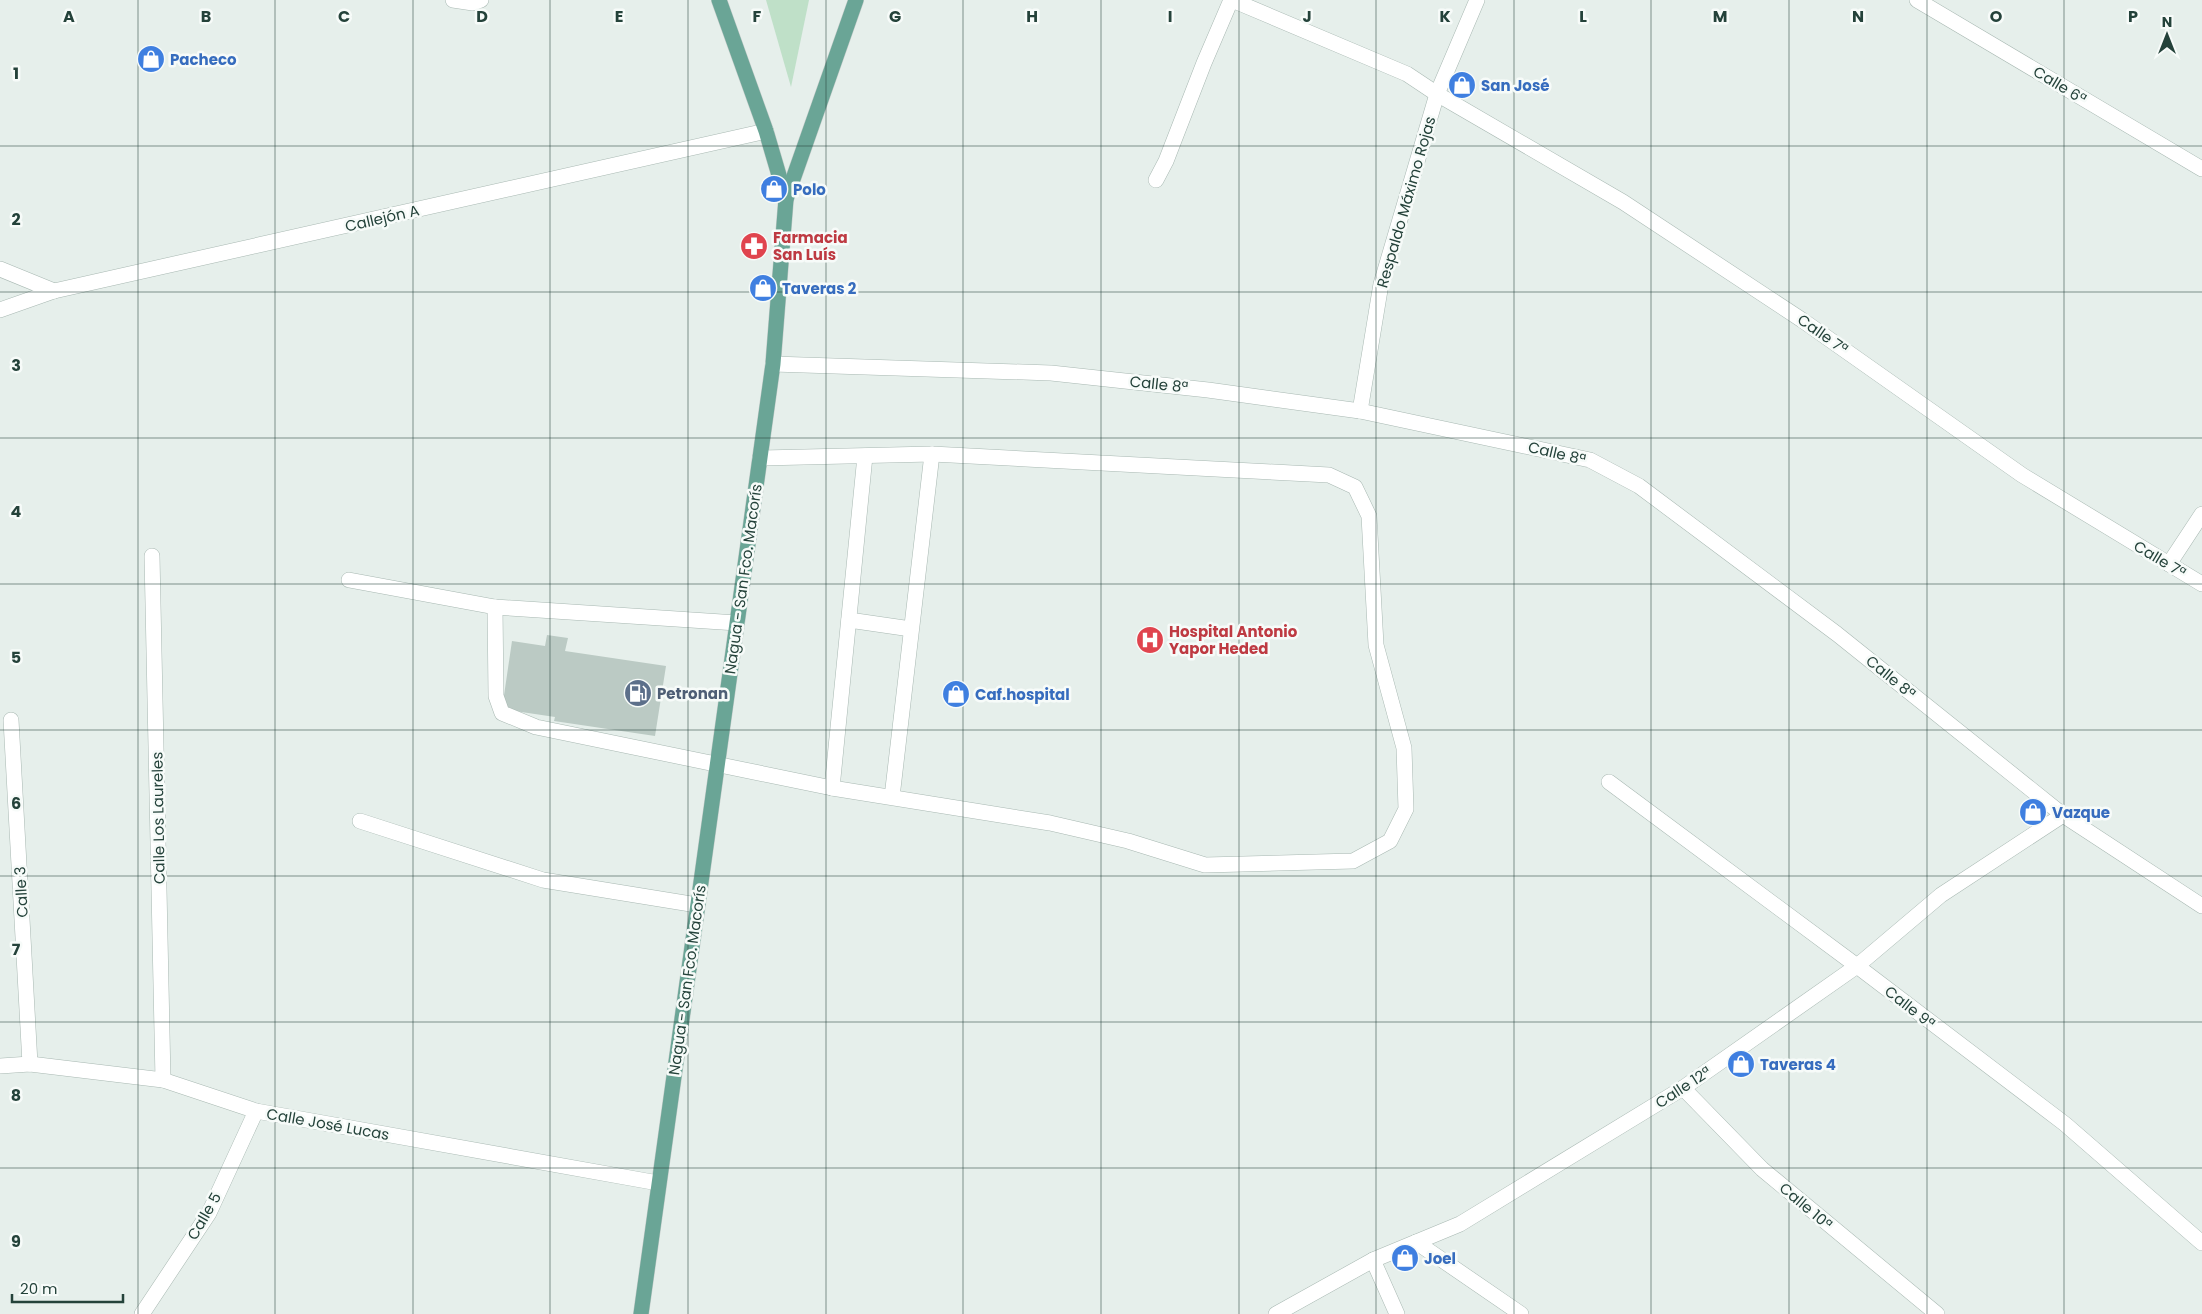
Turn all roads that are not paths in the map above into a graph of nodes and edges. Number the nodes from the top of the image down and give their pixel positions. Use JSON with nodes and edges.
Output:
{"nodes":[{"id":1,"x":453,"y":0,"type":"edge"},
{"id":2,"x":481,"y":0,"type":"edge"},
{"id":3,"x":719,"y":0,"type":"edge"},
{"id":4,"x":856,"y":0,"type":"edge"},
{"id":5,"x":1232,"y":0,"type":"edge"},
{"id":6,"x":1477,"y":0,"type":"edge"},
{"id":7,"x":1917,"y":0,"type":"edge"},
{"id":8,"x":1437,"y":94,"type":"junction"},
{"id":9,"x":766,"y":131,"type":"junction"},
{"id":10,"x":2202,"y":169,"type":"edge"},
{"id":11,"x":1156,"y":180,"type":"dead end"},
{"id":12,"x":786,"y":199,"type":"junction"},
{"id":13,"x":0,"y":269,"type":"edge"},
{"id":14,"x":54,"y":292,"type":"junction"},
{"id":15,"x":0,"y":310,"type":"edge"},
{"id":16,"x":773,"y":364,"type":"junction"},
{"id":17,"x":1360,"y":411,"type":"junction"},
{"id":18,"x":932,"y":454,"type":"junction"},
{"id":19,"x":865,"y":456,"type":"junction"},
{"id":20,"x":760,"y":458,"type":"junction"},
{"id":21,"x":2202,"y":514,"type":"edge"},
{"id":22,"x":152,"y":556,"type":"dead end"},
{"id":23,"x":2169,"y":564,"type":"junction"},
{"id":24,"x":348,"y":580,"type":"dead end"},
{"id":25,"x":2202,"y":584,"type":"edge"},
{"id":26,"x":495,"y":607,"type":"junction"},
{"id":27,"x":849,"y":620,"type":"junction"},
{"id":28,"x":737,"y":623,"type":"junction"},
{"id":29,"x":911,"y":629,"type":"junction"},
{"id":30,"x":12,"y":720,"type":"dead end"},
{"id":31,"x":717,"y":764,"type":"junction"},
{"id":32,"x":1609,"y":782,"type":"dead end"},
{"id":33,"x":832,"y":788,"type":"junction"},
{"id":34,"x":892,"y":797,"type":"junction"},
{"id":35,"x":2062,"y":815,"type":"junction"},
{"id":36,"x":360,"y":820,"type":"dead end"},
{"id":37,"x":697,"y":905,"type":"junction"},
{"id":38,"x":2202,"y":906,"type":"edge"},
{"id":39,"x":1857,"y":966,"type":"junction"},
{"id":40,"x":30,"y":1064,"type":"junction"},
{"id":41,"x":0,"y":1066,"type":"edge"},
{"id":42,"x":163,"y":1080,"type":"junction"},
{"id":43,"x":1684,"y":1088,"type":"junction"},
{"id":44,"x":256,"y":1111,"type":"junction"},
{"id":45,"x":658,"y":1183,"type":"junction"},
{"id":46,"x":1416,"y":1242,"type":"junction"},
{"id":47,"x":2202,"y":1243,"type":"edge"},
{"id":48,"x":1373,"y":1260,"type":"junction"},
{"id":49,"x":142,"y":1314,"type":"edge"},
{"id":50,"x":641,"y":1314,"type":"edge"},
{"id":51,"x":1276,"y":1314,"type":"edge"},
{"id":52,"x":1397,"y":1314,"type":"edge"},
{"id":53,"x":1521,"y":1314,"type":"edge"},
{"id":54,"x":1937,"y":1314,"type":"edge"}],
"edges":[{"from":1,"to":2,"type":"street"},
{"from":3,"to":9,"type":"main road","name":"Nagua - San Fco. Macorís"},
{"from":4,"to":12,"type":"main road"},
{"from":5,"to":8,"type":"street","name":"Calle 7ª"},
{"from":5,"to":11,"type":"street"},
{"from":6,"to":8,"type":"street","name":"Respaldo Máximo Rojas"},
{"from":7,"to":10,"type":"street","name":"Calle 6ª"},
{"from":8,"to":17,"type":"street","name":"Respaldo Máximo Rojas"},
{"from":8,"to":23,"type":"street","name":"Calle 7ª"},
{"from":9,"to":12,"type":"main road","name":"Nagua - San Fco. Macorís"},
{"from":9,"to":14,"type":"street","name":"Callejón A"},
{"from":12,"to":16,"type":"main road","name":"Nagua - San Fco. Macorís"},
{"from":13,"to":14,"type":"street"},
{"from":14,"to":15,"type":"street","name":"Callejón A"},
{"from":16,"to":17,"type":"street","name":"Calle 8ª"},
{"from":16,"to":20,"type":"main road","name":"Nagua - San Fco. Macorís"},
{"from":17,"to":35,"type":"street","name":"Calle 8ª"},
{"from":18,"to":19,"type":"street"},
{"from":18,"to":29,"type":"street"},
{"from":18,"to":34,"type":"street"},
{"from":19,"to":20,"type":"street"},
{"from":19,"to":27,"type":"street"},
{"from":20,"to":28,"type":"main road","name":"Nagua - San Fco. Macorís"},
{"from":21,"to":23,"type":"street"},
{"from":22,"to":42,"type":"street","name":"Calle Los Laureles"},
{"from":23,"to":25,"type":"street","name":"Calle 7ª"},
{"from":24,"to":26,"type":"street"},
{"from":26,"to":28,"type":"street"},
{"from":26,"to":31,"type":"street"},
{"from":27,"to":29,"type":"street"},
{"from":27,"to":33,"type":"street"},
{"from":28,"to":31,"type":"main road","name":"Nagua - San Fco. Macorís"},
{"from":29,"to":34,"type":"street"},
{"from":30,"to":40,"type":"street","name":"Calle 3"},
{"from":31,"to":33,"type":"street"},
{"from":31,"to":37,"type":"main road","name":"Nagua - San Fco. Macorís"},
{"from":32,"to":39,"type":"street","name":"Calle 9ª"},
{"from":33,"to":34,"type":"street"},
{"from":35,"to":38,"type":"street","name":"Calle 8ª"},
{"from":35,"to":39,"type":"street","name":"Calle 12ª"},
{"from":36,"to":37,"type":"street"},
{"from":37,"to":45,"type":"main road","name":"Nagua - San Fco. Macorís"},
{"from":39,"to":43,"type":"street","name":"Calle 12ª"},
{"from":39,"to":47,"type":"street","name":"Calle 9ª"},
{"from":40,"to":41,"type":"street","name":"Calle José Lucas"},
{"from":40,"to":42,"type":"street","name":"Calle José Lucas"},
{"from":42,"to":44,"type":"street","name":"Calle José Lucas"},
{"from":43,"to":46,"type":"street","name":"Calle 12ª"},
{"from":43,"to":54,"type":"street","name":"Calle 10ª"},
{"from":44,"to":45,"type":"street","name":"Calle José Lucas"},
{"from":44,"to":49,"type":"street","name":"Calle 5"},
{"from":45,"to":50,"type":"main road","name":"Nagua - San Fco. Macorís"},
{"from":46,"to":48,"type":"street","name":"Calle 12ª"},
{"from":46,"to":53,"type":"street"},
{"from":48,"to":51,"type":"street","name":"Calle 12ª"},
{"from":48,"to":52,"type":"street"}]}
